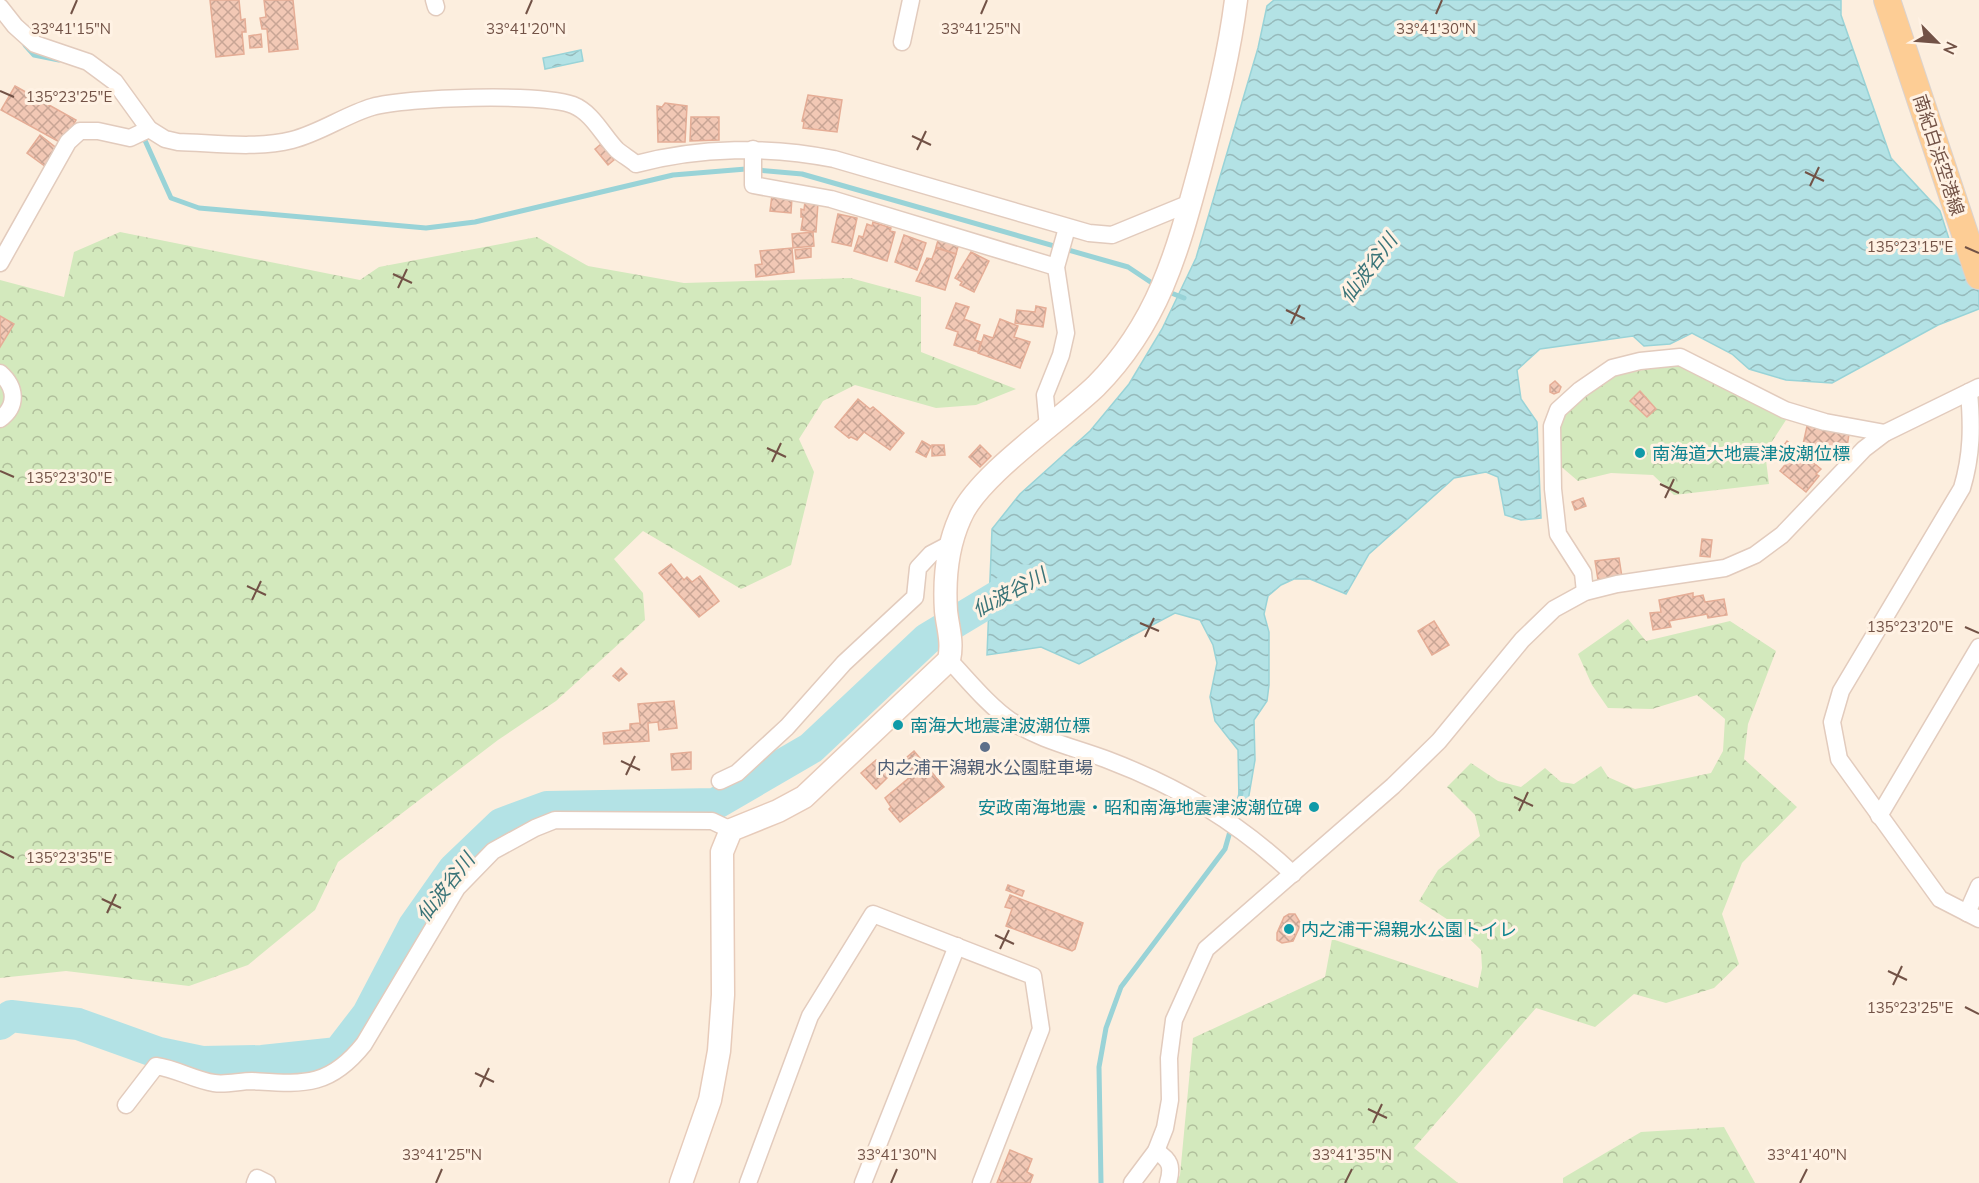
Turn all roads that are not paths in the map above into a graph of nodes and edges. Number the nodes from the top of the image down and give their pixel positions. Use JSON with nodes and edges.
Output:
{"nodes":[{"id":1,"x":911,"y":0,"type":"edge"},
{"id":2,"x":1236,"y":0,"type":"edge"},
{"id":3,"x":1887,"y":0,"type":"edge"},
{"id":4,"x":0,"y":7,"type":"edge"},
{"id":5,"x":902,"y":42,"type":"dead end"},
{"id":6,"x":142,"y":133,"type":"junction"},
{"id":7,"x":753,"y":154,"type":"junction"},
{"id":8,"x":1190,"y":203,"type":"junction"},
{"id":9,"x":1968,"y":224,"type":"edge"},
{"id":10,"x":1066,"y":232,"type":"junction"},
{"id":11,"x":1057,"y":262,"type":"junction"},
{"id":12,"x":0,"y":263,"type":"edge"},
{"id":13,"x":1979,"y":276,"type":"edge"},
{"id":14,"x":0,"y":373,"type":"edge"},
{"id":15,"x":1974,"y":389,"type":"edge"},
{"id":16,"x":0,"y":419,"type":"edge"},
{"id":17,"x":1048,"y":428,"type":"junction"},
{"id":18,"x":1885,"y":434,"type":"junction"},
{"id":19,"x":951,"y":547,"type":"junction"},
{"id":20,"x":1585,"y":592,"type":"junction"},
{"id":21,"x":1979,"y":647,"type":"edge"},
{"id":22,"x":951,"y":653,"type":"junction"},
{"id":23,"x":720,"y":781,"type":"dead end"},
{"id":24,"x":1879,"y":816,"type":"junction"},
{"id":25,"x":731,"y":830,"type":"junction"},
{"id":26,"x":1293,"y":874,"type":"junction"},
{"id":27,"x":1979,"y":886,"type":"edge"},
{"id":28,"x":1973,"y":916,"type":"edge"},
{"id":29,"x":957,"y":946,"type":"junction"},
{"id":30,"x":126,"y":1106,"type":"dead end"},
{"id":31,"x":1156,"y":1151,"type":"junction"},
{"id":32,"x":255,"y":1183,"type":"edge"},
{"id":33,"x":267,"y":1183,"type":"edge"},
{"id":34,"x":681,"y":1183,"type":"edge"},
{"id":35,"x":748,"y":1183,"type":"edge"},
{"id":36,"x":863,"y":1183,"type":"edge"},
{"id":37,"x":981,"y":1183,"type":"edge"},
{"id":38,"x":1132,"y":1183,"type":"edge"},
{"id":39,"x":1168,"y":1183,"type":"edge"}],
"edges":[{"from":1,"to":5,"type":"street"},
{"from":2,"to":8,"type":"street"},
{"from":3,"to":9,"type":"main road","name":"南紀白浜空港線"},
{"from":4,"to":6,"type":"street"},
{"from":6,"to":7,"type":"street"},
{"from":6,"to":12,"type":"street"},
{"from":7,"to":10,"type":"street"},
{"from":7,"to":11,"type":"street"},
{"from":8,"to":10,"type":"street"},
{"from":8,"to":17,"type":"street"},
{"from":9,"to":13,"type":"main road","name":"南紀白浜空港線"},
{"from":10,"to":11,"type":"street"},
{"from":11,"to":17,"type":"street"},
{"from":14,"to":16,"type":"street"},
{"from":15,"to":18,"type":"street"},
{"from":15,"to":24,"type":"street"},
{"from":17,"to":19,"type":"street"},
{"from":18,"to":20,"type":"street"},
{"from":18,"to":20,"type":"street"},
{"from":19,"to":22,"type":"street"},
{"from":19,"to":23,"type":"street"},
{"from":20,"to":26,"type":"street"},
{"from":21,"to":24,"type":"street"},
{"from":22,"to":25,"type":"street"},
{"from":22,"to":26,"type":"street"},
{"from":24,"to":28,"type":"street"},
{"from":25,"to":30,"type":"street"},
{"from":25,"to":34,"type":"street"},
{"from":26,"to":31,"type":"street"},
{"from":27,"to":28,"type":"street"},
{"from":29,"to":35,"type":"street"},
{"from":29,"to":36,"type":"street"},
{"from":29,"to":37,"type":"street"},
{"from":31,"to":38,"type":"street"},
{"from":31,"to":39,"type":"street"},
{"from":32,"to":33,"type":"street"}]}
